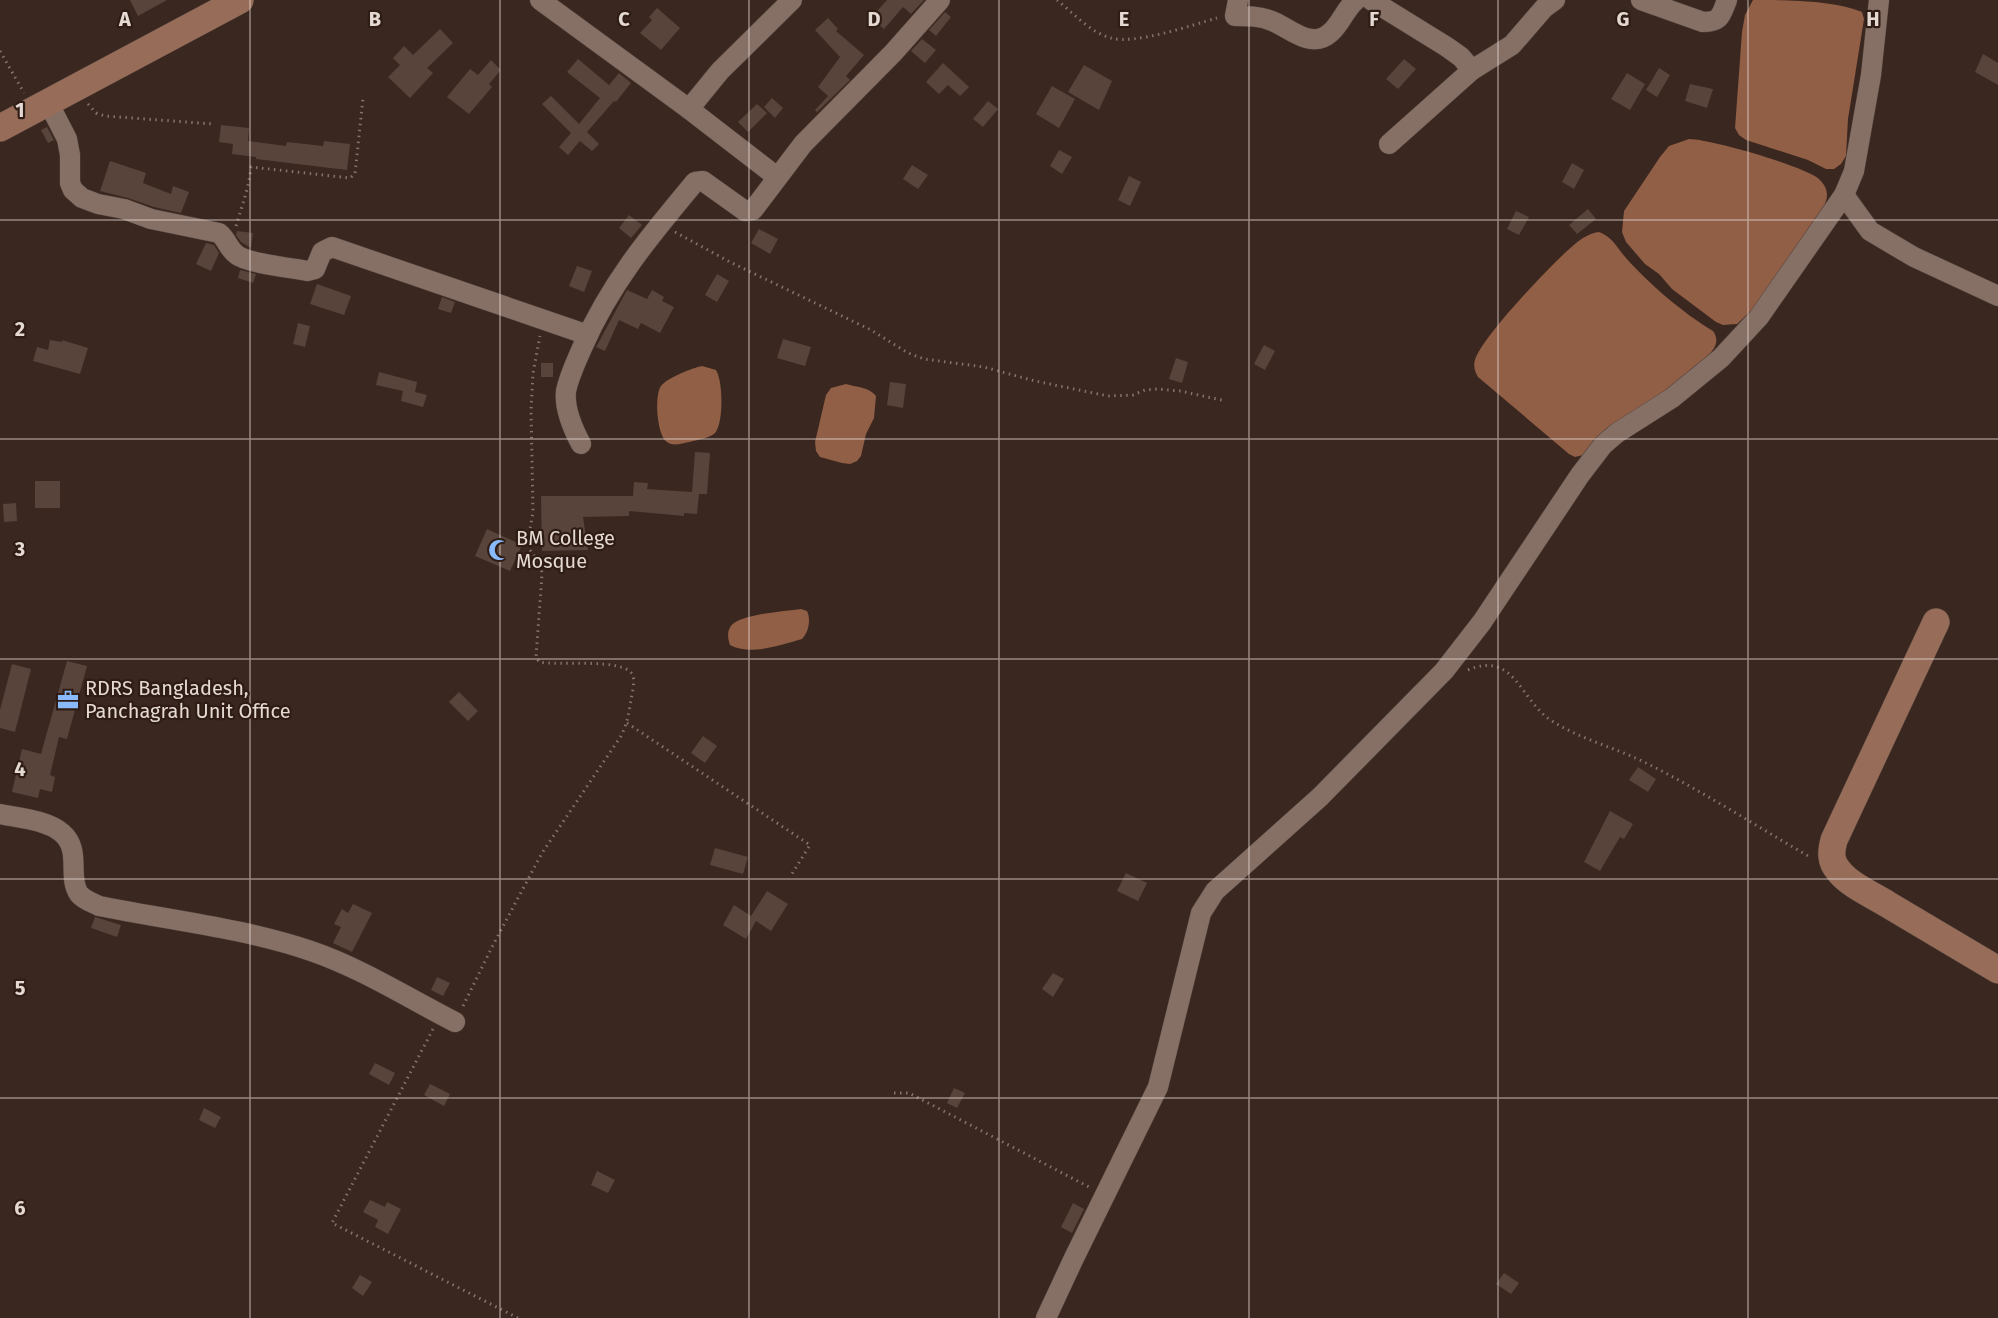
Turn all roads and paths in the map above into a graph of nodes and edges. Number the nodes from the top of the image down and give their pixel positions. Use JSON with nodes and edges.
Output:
{"nodes":[{"id":1,"x":240,"y":0,"type":"edge"},
{"id":2,"x":540,"y":0,"type":"edge"},
{"id":3,"x":792,"y":0,"type":"edge"},
{"id":4,"x":940,"y":0,"type":"edge"},
{"id":5,"x":1057,"y":0,"type":"edge"},
{"id":6,"x":1356,"y":0,"type":"edge"},
{"id":7,"x":1555,"y":0,"type":"edge"},
{"id":8,"x":1641,"y":0,"type":"edge"},
{"id":9,"x":1727,"y":0,"type":"edge"},
{"id":10,"x":1879,"y":0,"type":"edge"},
{"id":11,"x":1379,"y":2,"type":"edge"},
{"id":12,"x":1236,"y":8,"type":"edge"},
{"id":13,"x":0,"y":51,"type":"edge"},
{"id":14,"x":1472,"y":70,"type":"junction"},
{"id":15,"x":76,"y":87,"type":"junction"},
{"id":16,"x":363,"y":98,"type":"dead end"},
{"id":17,"x":40,"y":106,"type":"junction"},
{"id":18,"x":688,"y":109,"type":"junction"},
{"id":19,"x":213,"y":124,"type":"dead end"},
{"id":20,"x":0,"y":128,"type":"edge"},
{"id":21,"x":1389,"y":144,"type":"dead end"},
{"id":22,"x":777,"y":177,"type":"junction"},
{"id":23,"x":1844,"y":195,"type":"junction"},
{"id":24,"x":662,"y":222,"type":"junction"},
{"id":25,"x":225,"y":238,"type":"junction"},
{"id":26,"x":1998,"y":296,"type":"edge"},
{"id":27,"x":543,"y":320,"type":"junction"},
{"id":28,"x":588,"y":335,"type":"junction"},
{"id":29,"x":1226,"y":401,"type":"dead end"},
{"id":30,"x":581,"y":444,"type":"dead end"},
{"id":31,"x":1935,"y":622,"type":"dead end"},
{"id":32,"x":1444,"y":671,"type":"junction"},
{"id":33,"x":627,"y":723,"type":"junction"},
{"id":34,"x":0,"y":814,"type":"edge"},
{"id":35,"x":1832,"y":861,"type":"junction"},
{"id":36,"x":790,"y":877,"type":"dead end"},
{"id":37,"x":1998,"y":970,"type":"edge"},
{"id":38,"x":448,"y":1018,"type":"junction"},
{"id":39,"x":894,"y":1093,"type":"dead end"},
{"id":40,"x":1106,"y":1196,"type":"junction"},
{"id":41,"x":518,"y":1318,"type":"edge"},
{"id":42,"x":1046,"y":1318,"type":"edge"}],
"edges":[{"from":1,"to":15,"type":"street"},
{"from":2,"to":18,"type":"street"},
{"from":3,"to":18,"type":"street"},
{"from":4,"to":22,"type":"street"},
{"from":5,"to":12,"type":"path"},
{"from":6,"to":12,"type":"street"},
{"from":7,"to":14,"type":"street"},
{"from":8,"to":9,"type":"street"},
{"from":10,"to":23,"type":"street"},
{"from":11,"to":14,"type":"street"},
{"from":13,"to":17,"type":"path"},
{"from":14,"to":21,"type":"street"},
{"from":15,"to":17,"type":"street"},
{"from":15,"to":19,"type":"path"},
{"from":16,"to":25,"type":"path"},
{"from":17,"to":20,"type":"street"},
{"from":17,"to":25,"type":"street"},
{"from":18,"to":22,"type":"street"},
{"from":22,"to":24,"type":"street"},
{"from":23,"to":26,"type":"street"},
{"from":23,"to":32,"type":"street"},
{"from":24,"to":28,"type":"street"},
{"from":24,"to":29,"type":"path"},
{"from":25,"to":27,"type":"street"},
{"from":27,"to":28,"type":"street"},
{"from":27,"to":33,"type":"path"},
{"from":28,"to":30,"type":"street"},
{"from":31,"to":35,"type":"street"},
{"from":32,"to":35,"type":"path"},
{"from":32,"to":40,"type":"street"},
{"from":33,"to":36,"type":"path"},
{"from":33,"to":38,"type":"path"},
{"from":34,"to":38,"type":"street"},
{"from":35,"to":37,"type":"street"},
{"from":38,"to":41,"type":"path"},
{"from":39,"to":40,"type":"path"},
{"from":40,"to":42,"type":"street"}]}
